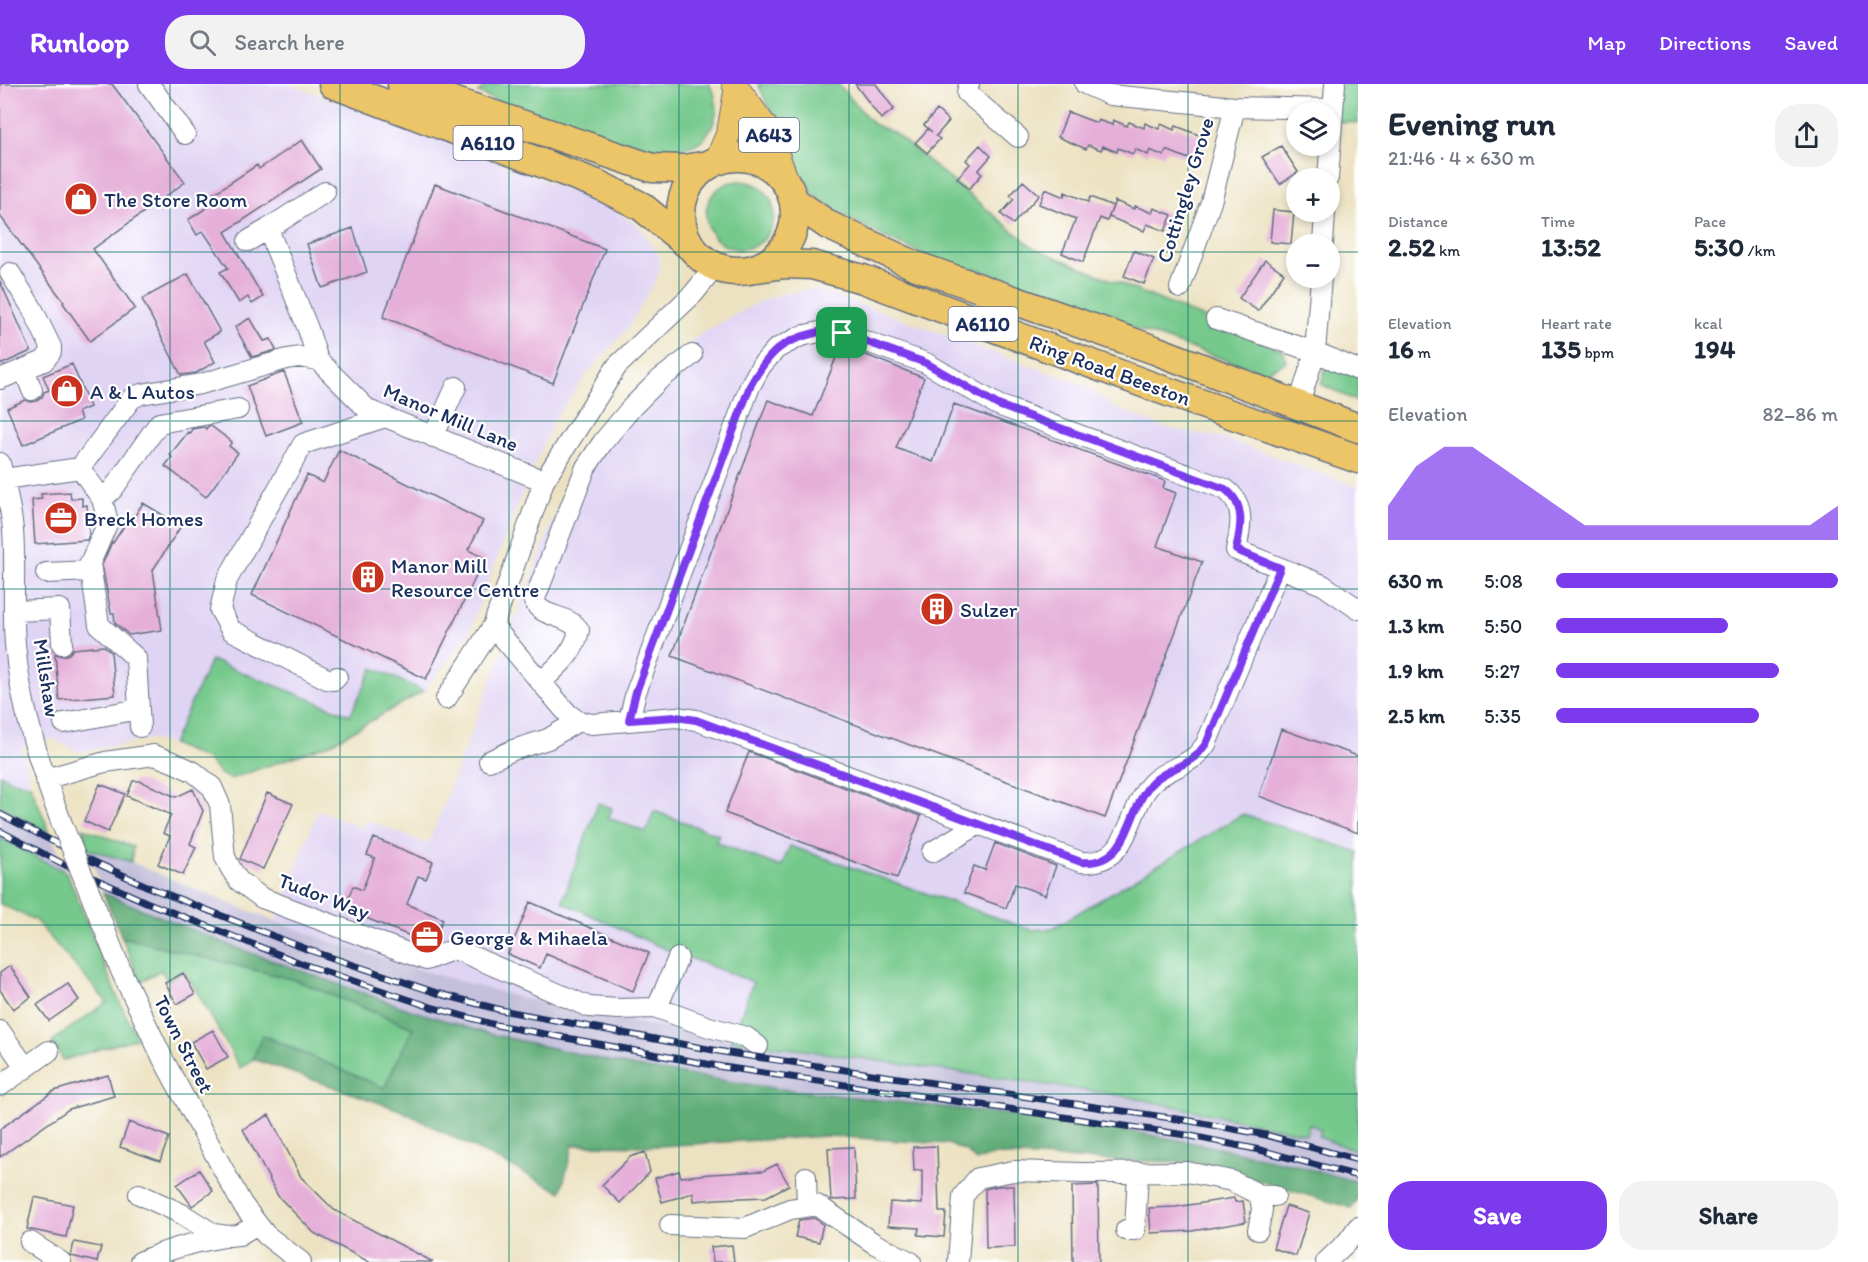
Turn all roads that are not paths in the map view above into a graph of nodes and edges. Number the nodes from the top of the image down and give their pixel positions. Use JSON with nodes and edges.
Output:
{"nodes":[{"id":1,"x":149,"y":84,"type":"edge"},
{"id":2,"x":333,"y":84,"type":"edge"},
{"id":3,"x":402,"y":84,"type":"edge"},
{"id":4,"x":969,"y":84,"type":"edge"},
{"id":5,"x":1085,"y":84,"type":"edge"},
{"id":6,"x":1335,"y":84,"type":"edge"},
{"id":7,"x":735,"y":85,"type":"edge"},
{"id":8,"x":1334,"y":102,"type":"edge"},
{"id":9,"x":1235,"y":107,"type":"junction"},
{"id":10,"x":1286,"y":108,"type":"edge"},
{"id":11,"x":185,"y":134,"type":"dead end"},
{"id":12,"x":1018,"y":137,"type":"dead end"},
{"id":13,"x":713,"y":163,"type":"junction"},
{"id":14,"x":325,"y":192,"type":"dead end"},
{"id":15,"x":792,"y":195,"type":"junction"},
{"id":16,"x":268,"y":229,"type":"junction"},
{"id":17,"x":248,"y":241,"type":"dead end"},
{"id":18,"x":692,"y":248,"type":"junction"},
{"id":19,"x":715,"y":267,"type":"junction"},
{"id":20,"x":757,"y":268,"type":"junction"},
{"id":21,"x":10,"y":273,"type":"dead end"},
{"id":22,"x":1180,"y":288,"type":"dead end"},
{"id":23,"x":1320,"y":288,"type":"edge"},
{"id":24,"x":1216,"y":319,"type":"dead end"},
{"id":25,"x":1315,"y":352,"type":"junction"},
{"id":26,"x":692,"y":355,"type":"dead end"},
{"id":27,"x":318,"y":360,"type":"junction"},
{"id":28,"x":24,"y":369,"type":"junction"},
{"id":29,"x":1358,"y":370,"type":"edge"},
{"id":30,"x":0,"y":379,"type":"edge"},
{"id":31,"x":456,"y":387,"type":"dead end"},
{"id":32,"x":32,"y":390,"type":"dead end"},
{"id":33,"x":1299,"y":404,"type":"junction"},
{"id":34,"x":238,"y":409,"type":"dead end"},
{"id":35,"x":385,"y":417,"type":"junction"},
{"id":36,"x":1358,"y":428,"type":"edge"},
{"id":37,"x":433,"y":437,"type":"junction"},
{"id":38,"x":1358,"y":459,"type":"edge"},
{"id":39,"x":80,"y":468,"type":"junction"},
{"id":40,"x":2,"y":471,"type":"edge"},
{"id":41,"x":544,"y":481,"type":"junction"},
{"id":42,"x":102,"y":499,"type":"junction"},
{"id":43,"x":1280,"y":568,"type":"junction"},
{"id":44,"x":91,"y":571,"type":"junction"},
{"id":45,"x":46,"y":573,"type":"dead end"},
{"id":46,"x":1358,"y":609,"type":"edge"},
{"id":47,"x":15,"y":611,"type":"junction"},
{"id":48,"x":493,"y":627,"type":"junction"},
{"id":49,"x":62,"y":644,"type":"dead end"},
{"id":50,"x":337,"y":677,"type":"dead end"},
{"id":51,"x":541,"y":682,"type":"junction"},
{"id":52,"x":446,"y":699,"type":"dead end"},
{"id":53,"x":629,"y":720,"type":"junction"},
{"id":54,"x":578,"y":721,"type":"junction"},
{"id":55,"x":64,"y":723,"type":"dead end"},
{"id":56,"x":489,"y":761,"type":"dead end"},
{"id":57,"x":45,"y":779,"type":"junction"},
{"id":58,"x":62,"y":824,"type":"joint"},
{"id":59,"x":979,"y":824,"type":"junction"},
{"id":60,"x":932,"y":852,"type":"dead end"},
{"id":61,"x":678,"y":958,"type":"dead end"},
{"id":62,"x":657,"y":1008,"type":"junction"},
{"id":63,"x":0,"y":1031,"type":"edge"},
{"id":64,"x":758,"y":1046,"type":"dead end"},
{"id":65,"x":49,"y":1051,"type":"dead end"},
{"id":66,"x":26,"y":1068,"type":"junction"},
{"id":67,"x":0,"y":1086,"type":"edge"},
{"id":68,"x":1138,"y":1172,"type":"junction"},
{"id":69,"x":806,"y":1177,"type":"dead end"},
{"id":70,"x":139,"y":1194,"type":"dead end"},
{"id":71,"x":807,"y":1206,"type":"junction"},
{"id":72,"x":257,"y":1224,"type":"junction"},
{"id":73,"x":670,"y":1225,"type":"dead end"},
{"id":74,"x":1358,"y":1227,"type":"edge"},
{"id":75,"x":1126,"y":1230,"type":"dead end"},
{"id":76,"x":1258,"y":1230,"type":"dead end"},
{"id":77,"x":239,"y":1234,"type":"junction"},
{"id":78,"x":30,"y":1242,"type":"dead end"},
{"id":79,"x":61,"y":1262,"type":"edge"},
{"id":80,"x":140,"y":1262,"type":"edge"},
{"id":81,"x":301,"y":1262,"type":"edge"},
{"id":82,"x":911,"y":1262,"type":"edge"},
{"id":83,"x":958,"y":1262,"type":"edge"},
{"id":84,"x":1326,"y":1262,"type":"edge"}],
"edges":[{"from":1,"to":11,"type":"street"},
{"from":2,"to":18,"type":"highway","number":"A6110"},
{"from":3,"to":13,"type":"highway","number":"A6110"},
{"from":4,"to":12,"type":"street"},
{"from":5,"to":9,"type":"street"},
{"from":6,"to":8,"type":"street"},
{"from":7,"to":13,"type":"main road","number":"A643"},
{"from":7,"to":15,"type":"main road","number":"A643"},
{"from":9,"to":10,"type":"street"},
{"from":9,"to":22,"type":"street","name":"Cottingley Grove"},
{"from":13,"to":15,"type":"highway"},
{"from":13,"to":18,"type":"highway"},
{"from":14,"to":16,"type":"street"},
{"from":15,"to":20,"type":"highway"},
{"from":15,"to":33,"type":"highway","name":"Ring Road Beeston","number":"A6110"},
{"from":16,"to":17,"type":"street"},
{"from":16,"to":27,"type":"street","name":"Manor Mill Lane"},
{"from":18,"to":19,"type":"highway"},
{"from":19,"to":20,"type":"highway"},
{"from":19,"to":41,"type":"street"},
{"from":20,"to":38,"type":"highway","name":"Ring Road Beeston","number":"A6110"},
{"from":21,"to":28,"type":"street"},
{"from":23,"to":25,"type":"street"},
{"from":24,"to":25,"type":"street"},
{"from":25,"to":29,"type":"street"},
{"from":25,"to":33,"type":"street"},
{"from":26,"to":51,"type":"street"},
{"from":27,"to":35,"type":"street","name":"Manor Mill Lane"},
{"from":27,"to":39,"type":"street"},
{"from":28,"to":30,"type":"street"},
{"from":28,"to":32,"type":"street"},
{"from":31,"to":37,"type":"street"},
{"from":33,"to":36,"type":"highway","name":"Ring Road Beeston","number":"A6110"},
{"from":34,"to":42,"type":"street"},
{"from":35,"to":37,"type":"street","name":"Manor Mill Lane"},
{"from":35,"to":50,"type":"street"},
{"from":37,"to":41,"type":"street","name":"Manor Mill Lane"},
{"from":39,"to":40,"type":"street"},
{"from":39,"to":42,"type":"street"},
{"from":40,"to":47,"type":"street","name":"Millshaw"},
{"from":41,"to":48,"type":"street"},
{"from":42,"to":44,"type":"street"},
{"from":43,"to":46,"type":"street"},
{"from":43,"to":53,"type":"street"},
{"from":43,"to":59,"type":"street"},
{"from":44,"to":45,"type":"street"},
{"from":44,"to":55,"type":"street"},
{"from":47,"to":49,"type":"street"},
{"from":47,"to":57,"type":"street","name":"Millshaw"},
{"from":48,"to":51,"type":"street"},
{"from":48,"to":52,"type":"street"},
{"from":51,"to":54,"type":"street"},
{"from":53,"to":54,"type":"street"},
{"from":53,"to":59,"type":"street"},
{"from":54,"to":56,"type":"street"},
{"from":57,"to":58,"type":"street","name":"Millshaw"},
{"from":57,"to":62,"type":"street","name":"Tudor Way"},
{"from":58,"to":72,"type":"street","name":"Town Street","bridge":true},
{"from":59,"to":60,"type":"street"},
{"from":61,"to":62,"type":"street"},
{"from":62,"to":64,"type":"street","name":"Tudor Way"},
{"from":63,"to":66,"type":"street"},
{"from":65,"to":66,"type":"street"},
{"from":66,"to":67,"type":"street"},
{"from":68,"to":75,"type":"street"},
{"from":68,"to":76,"type":"street"},
{"from":68,"to":83,"type":"street"},
{"from":69,"to":71,"type":"street"},
{"from":70,"to":77,"type":"street"},
{"from":71,"to":73,"type":"street"},
{"from":71,"to":82,"type":"street"},
{"from":72,"to":77,"type":"street"},
{"from":72,"to":81,"type":"street","name":"Town Street"},
{"from":74,"to":84,"type":"street"},
{"from":77,"to":80,"type":"street"},
{"from":78,"to":79,"type":"street"}]}
